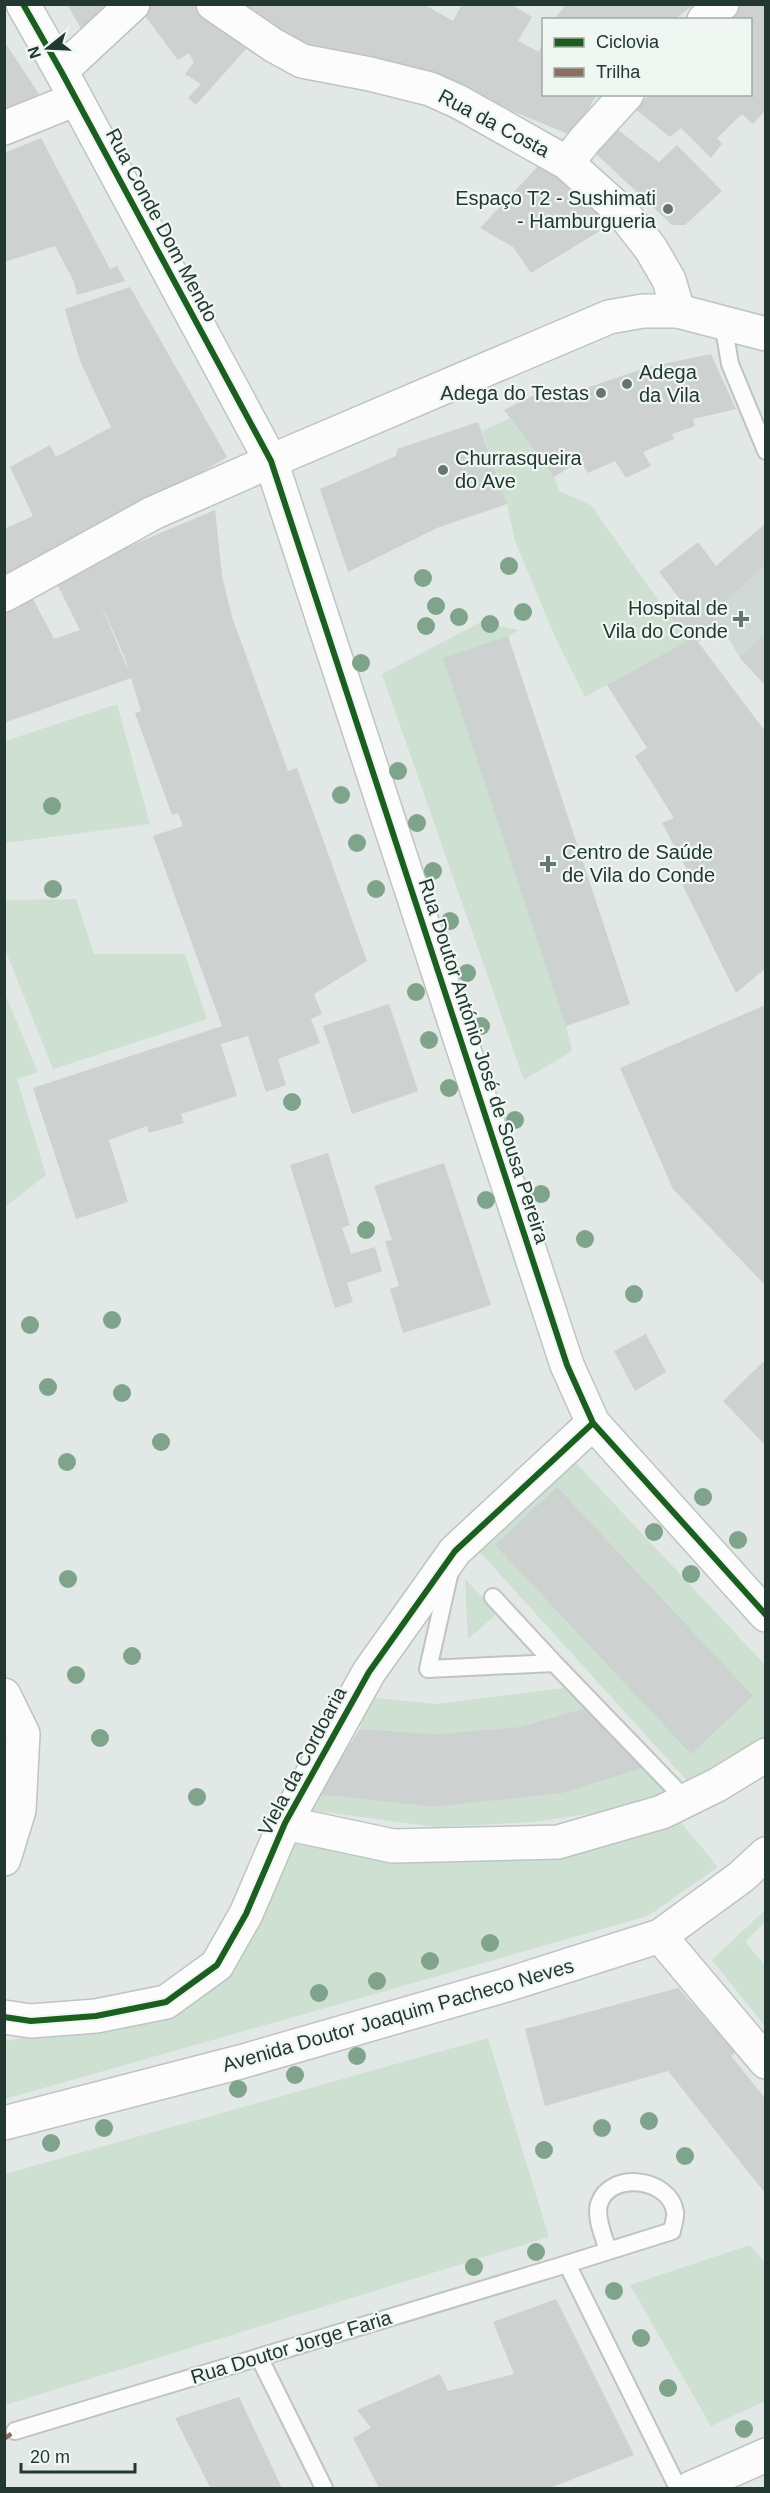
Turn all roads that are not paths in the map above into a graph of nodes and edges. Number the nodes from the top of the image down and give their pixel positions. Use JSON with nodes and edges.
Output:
{"nodes":[{"id":1,"x":23,"y":4,"type":"edge"},
{"id":2,"x":133,"y":4,"type":"edge"},
{"id":3,"x":213,"y":4,"type":"edge"},
{"id":4,"x":722,"y":4,"type":"edge"},
{"id":5,"x":706,"y":18,"type":"edge"},
{"id":6,"x":61,"y":71,"type":"junction"},
{"id":7,"x":625,"y":96,"type":"edge"},
{"id":8,"x":76,"y":99,"type":"junction"},
{"id":9,"x":4,"y":128,"type":"edge"},
{"id":10,"x":567,"y":163,"type":"junction"},
{"id":11,"x":678,"y":311,"type":"junction"},
{"id":12,"x":723,"y":323,"type":"junction"},
{"id":13,"x":765,"y":334,"type":"edge"},
{"id":14,"x":765,"y":451,"type":"edge"},
{"id":15,"x":271,"y":461,"type":"junction"},
{"id":16,"x":4,"y":595,"type":"edge"},
{"id":17,"x":593,"y":1423,"type":"junction"},
{"id":18,"x":455,"y":1551,"type":"junction"},
{"id":19,"x":493,"y":1597,"type":"dead end"},
{"id":20,"x":765,"y":1615,"type":"edge"},
{"id":21,"x":554,"y":1663,"type":"junction"},
{"id":22,"x":4,"y":1695,"type":"edge"},
{"id":23,"x":765,"y":1755,"type":"edge"},
{"id":24,"x":686,"y":1800,"type":"junction"},
{"id":25,"x":285,"y":1823,"type":"junction"},
{"id":26,"x":765,"y":1854,"type":"edge"},
{"id":27,"x":4,"y":1859,"type":"edge"},
{"id":28,"x":660,"y":1936,"type":"junction"},
{"id":29,"x":4,"y":2017,"type":"edge"},
{"id":30,"x":765,"y":2062,"type":"edge"},
{"id":31,"x":4,"y":2123,"type":"edge"},
{"id":32,"x":608,"y":2250,"type":"junction"},
{"id":33,"x":567,"y":2264,"type":"junction"},
{"id":34,"x":259,"y":2357,"type":"junction"},
{"id":35,"x":15,"y":2431,"type":"dead end"},
{"id":36,"x":765,"y":2455,"type":"edge"},
{"id":37,"x":324,"y":2488,"type":"edge"},
{"id":38,"x":678,"y":2488,"type":"edge"},
{"id":39,"x":691,"y":2488,"type":"edge"}],
"edges":[{"from":1,"to":6,"type":"street","name":"Rua Conde Dom Mendo"},
{"from":2,"to":6,"type":"street"},
{"from":3,"to":10,"type":"street","name":"Rua da Costa"},
{"from":4,"to":5,"type":"street"},
{"from":6,"to":8,"type":"street","name":"Rua Conde Dom Mendo"},
{"from":7,"to":10,"type":"street"},
{"from":8,"to":9,"type":"street"},
{"from":8,"to":15,"type":"street","name":"Rua Conde Dom Mendo"},
{"from":10,"to":11,"type":"street","name":"Rua da Costa"},
{"from":11,"to":12,"type":"street"},
{"from":11,"to":15,"type":"street"},
{"from":12,"to":13,"type":"street"},
{"from":12,"to":14,"type":"lane"},
{"from":15,"to":16,"type":"street"},
{"from":15,"to":17,"type":"street","name":"Rua Doutor António José de Sousa Pereira"},
{"from":17,"to":18,"type":"street","name":"Viela da Cordoaria"},
{"from":17,"to":20,"type":"street","name":"Rua Doutor António José de Sousa Pereira"},
{"from":18,"to":21,"type":"lane"},
{"from":18,"to":25,"type":"street","name":"Viela da Cordoaria"},
{"from":19,"to":21,"type":"lane"},
{"from":21,"to":24,"type":"lane"},
{"from":22,"to":27,"type":"street"},
{"from":23,"to":24,"type":"street"},
{"from":24,"to":25,"type":"street"},
{"from":25,"to":29,"type":"street","name":"Viela da Cordoaria"},
{"from":26,"to":28,"type":"street","name":"Avenida Doutor Joaquim Pacheco Neves"},
{"from":28,"to":30,"type":"street"},
{"from":28,"to":31,"type":"street","name":"Avenida Doutor Joaquim Pacheco Neves"},
{"from":32,"to":32,"type":"lane"},
{"from":32,"to":33,"type":"lane","name":"Rua Doutor Jorge Faria"},
{"from":33,"to":34,"type":"lane","name":"Rua Doutor Jorge Faria"},
{"from":33,"to":38,"type":"lane"},
{"from":34,"to":35,"type":"lane","name":"Rua Doutor Jorge Faria"},
{"from":34,"to":37,"type":"lane"},
{"from":36,"to":39,"type":"street"}]}
